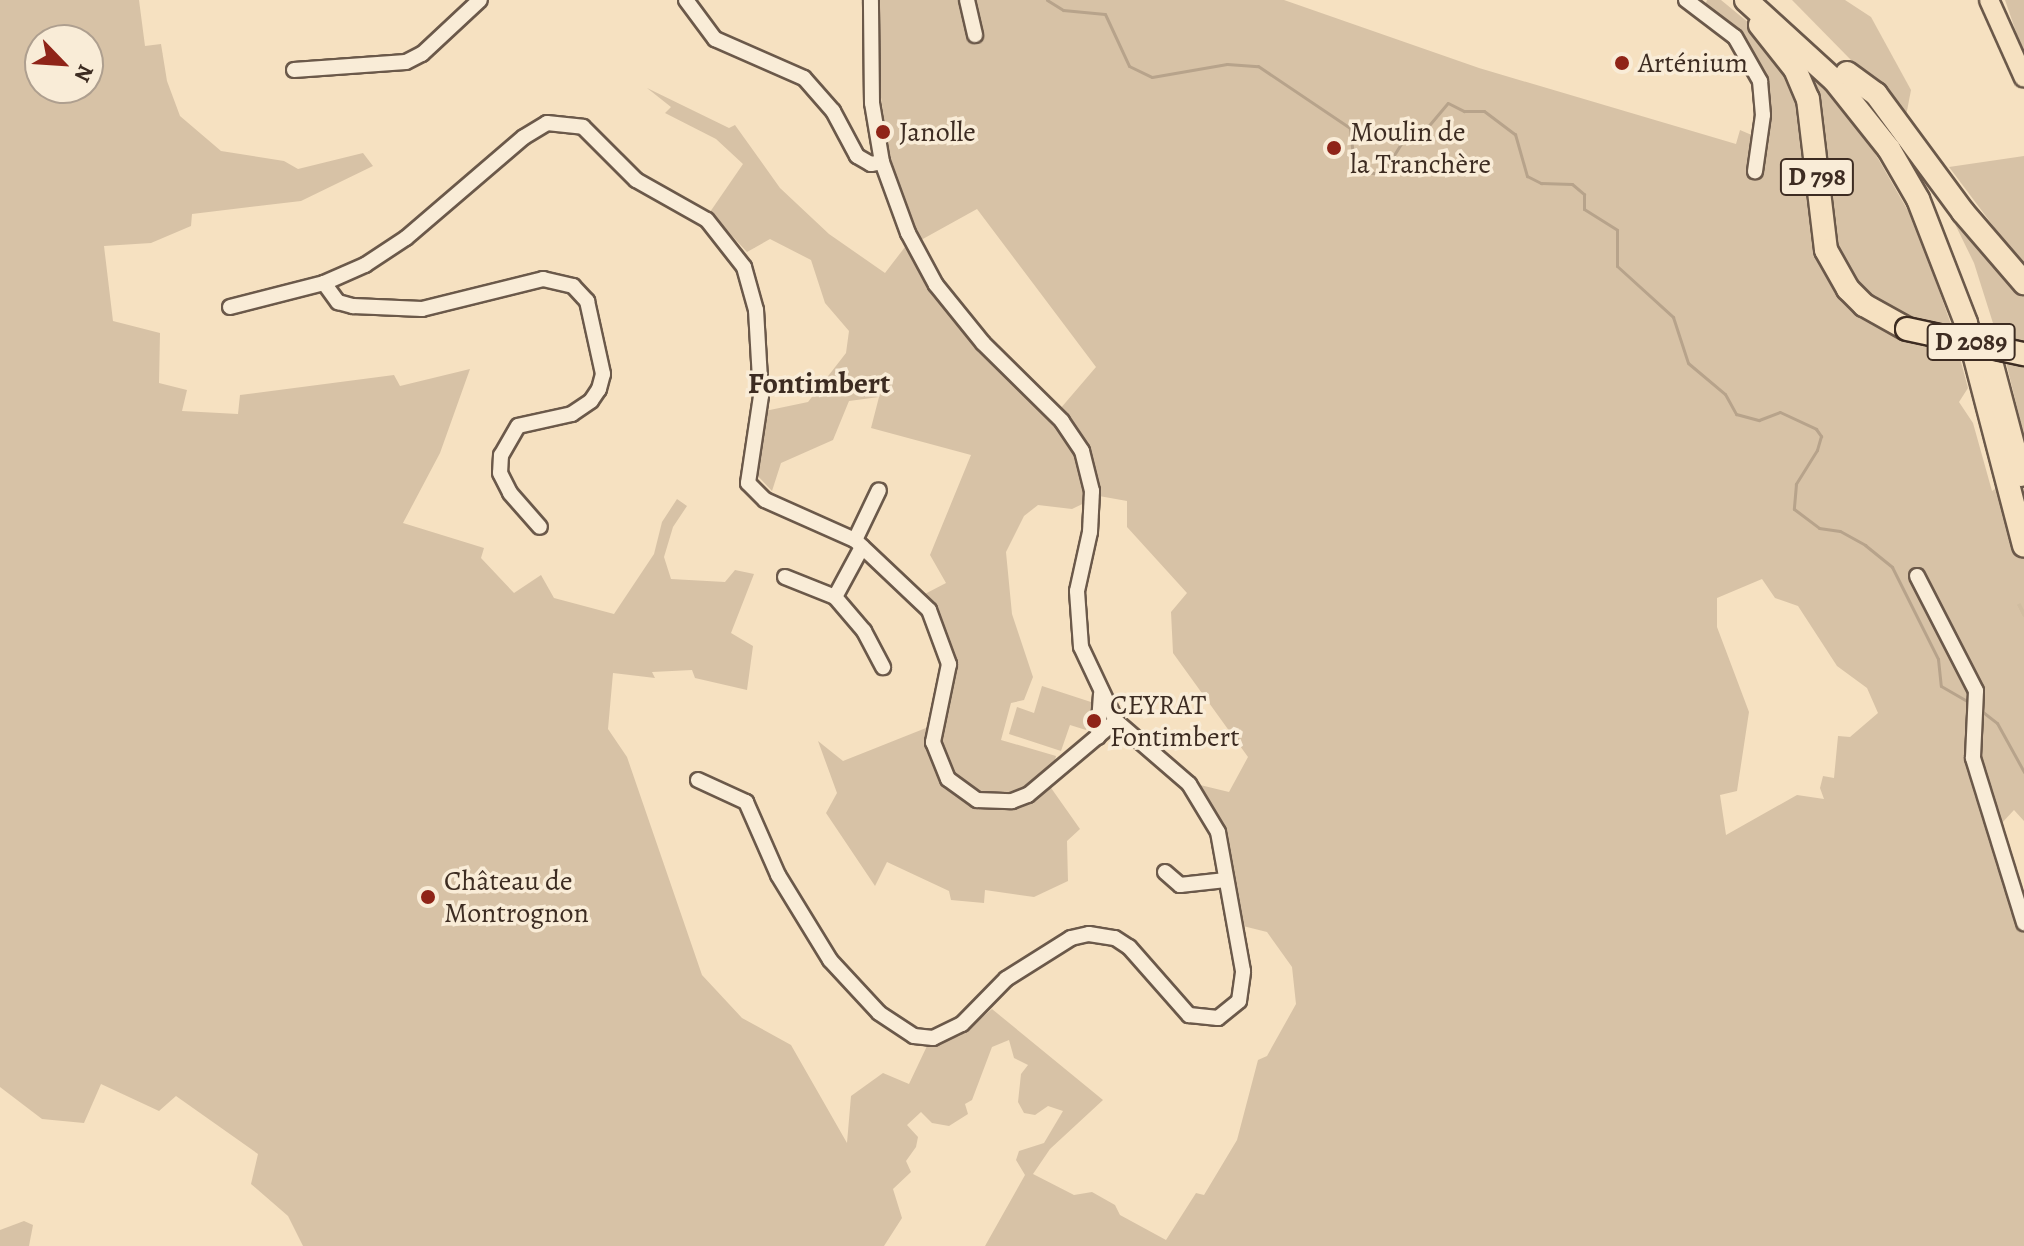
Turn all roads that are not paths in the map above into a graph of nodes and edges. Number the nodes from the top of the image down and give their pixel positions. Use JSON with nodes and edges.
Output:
{"nodes":[{"id":1,"x":480,"y":0,"type":"edge"},
{"id":2,"x":686,"y":0,"type":"edge"},
{"id":3,"x":871,"y":0,"type":"edge"},
{"id":4,"x":967,"y":0,"type":"edge"},
{"id":5,"x":1686,"y":0,"type":"edge"},
{"id":6,"x":1730,"y":0,"type":"edge"},
{"id":7,"x":1746,"y":0,"type":"edge"},
{"id":8,"x":1768,"y":0,"type":"edge"},
{"id":9,"x":1989,"y":0,"type":"edge"},
{"id":10,"x":975,"y":35,"type":"dead end"},
{"id":11,"x":294,"y":70,"type":"dead end"},
{"id":12,"x":1847,"y":73,"type":"junction"},
{"id":13,"x":2024,"y":78,"type":"edge"},
{"id":14,"x":882,"y":162,"type":"junction"},
{"id":15,"x":1755,"y":171,"type":"dead end"},
{"id":16,"x":324,"y":283,"type":"junction"},
{"id":17,"x":2024,"y":283,"type":"edge"},
{"id":18,"x":230,"y":307,"type":"dead end"},
{"id":19,"x":2024,"y":354,"type":"edge"},
{"id":20,"x":2024,"y":488,"type":"edge"},
{"id":21,"x":879,"y":490,"type":"dead end"},
{"id":22,"x":540,"y":527,"type":"dead end"},
{"id":23,"x":858,"y":543,"type":"junction"},
{"id":24,"x":2024,"y":546,"type":"edge"},
{"id":25,"x":1917,"y":576,"type":"dead end"},
{"id":26,"x":785,"y":577,"type":"dead end"},
{"id":27,"x":835,"y":597,"type":"junction"},
{"id":28,"x":883,"y":667,"type":"dead end"},
{"id":29,"x":1101,"y":693,"type":"junction"},
{"id":30,"x":1116,"y":721,"type":"junction"},
{"id":31,"x":1098,"y":737,"type":"junction"},
{"id":32,"x":698,"y":780,"type":"dead end"},
{"id":33,"x":1165,"y":872,"type":"dead end"},
{"id":34,"x":1226,"y":880,"type":"junction"},
{"id":35,"x":2024,"y":923,"type":"edge"}],
"edges":[{"from":1,"to":11,"type":"street"},
{"from":2,"to":14,"type":"street"},
{"from":3,"to":14,"type":"street"},
{"from":4,"to":10,"type":"street"},
{"from":5,"to":15,"type":"street"},
{"from":6,"to":19,"type":"highway","number":"D 798","bridge":true},
{"from":7,"to":24,"type":"highway","number":"D 2089"},
{"from":8,"to":12,"type":"highway","number":"D 2089"},
{"from":9,"to":13,"type":"main road"},
{"from":12,"to":17,"type":"highway"},
{"from":12,"to":20,"type":"highway","number":"D 2089"},
{"from":14,"to":29,"type":"street"},
{"from":16,"to":18,"type":"street"},
{"from":16,"to":22,"type":"street"},
{"from":16,"to":23,"type":"street"},
{"from":21,"to":23,"type":"street"},
{"from":23,"to":27,"type":"street"},
{"from":23,"to":31,"type":"street"},
{"from":25,"to":35,"type":"street"},
{"from":26,"to":27,"type":"street"},
{"from":27,"to":28,"type":"street"},
{"from":29,"to":30,"type":"street"},
{"from":29,"to":31,"type":"street"},
{"from":30,"to":31,"type":"street"},
{"from":30,"to":34,"type":"street"},
{"from":32,"to":34,"type":"street"},
{"from":33,"to":34,"type":"street"}]}
